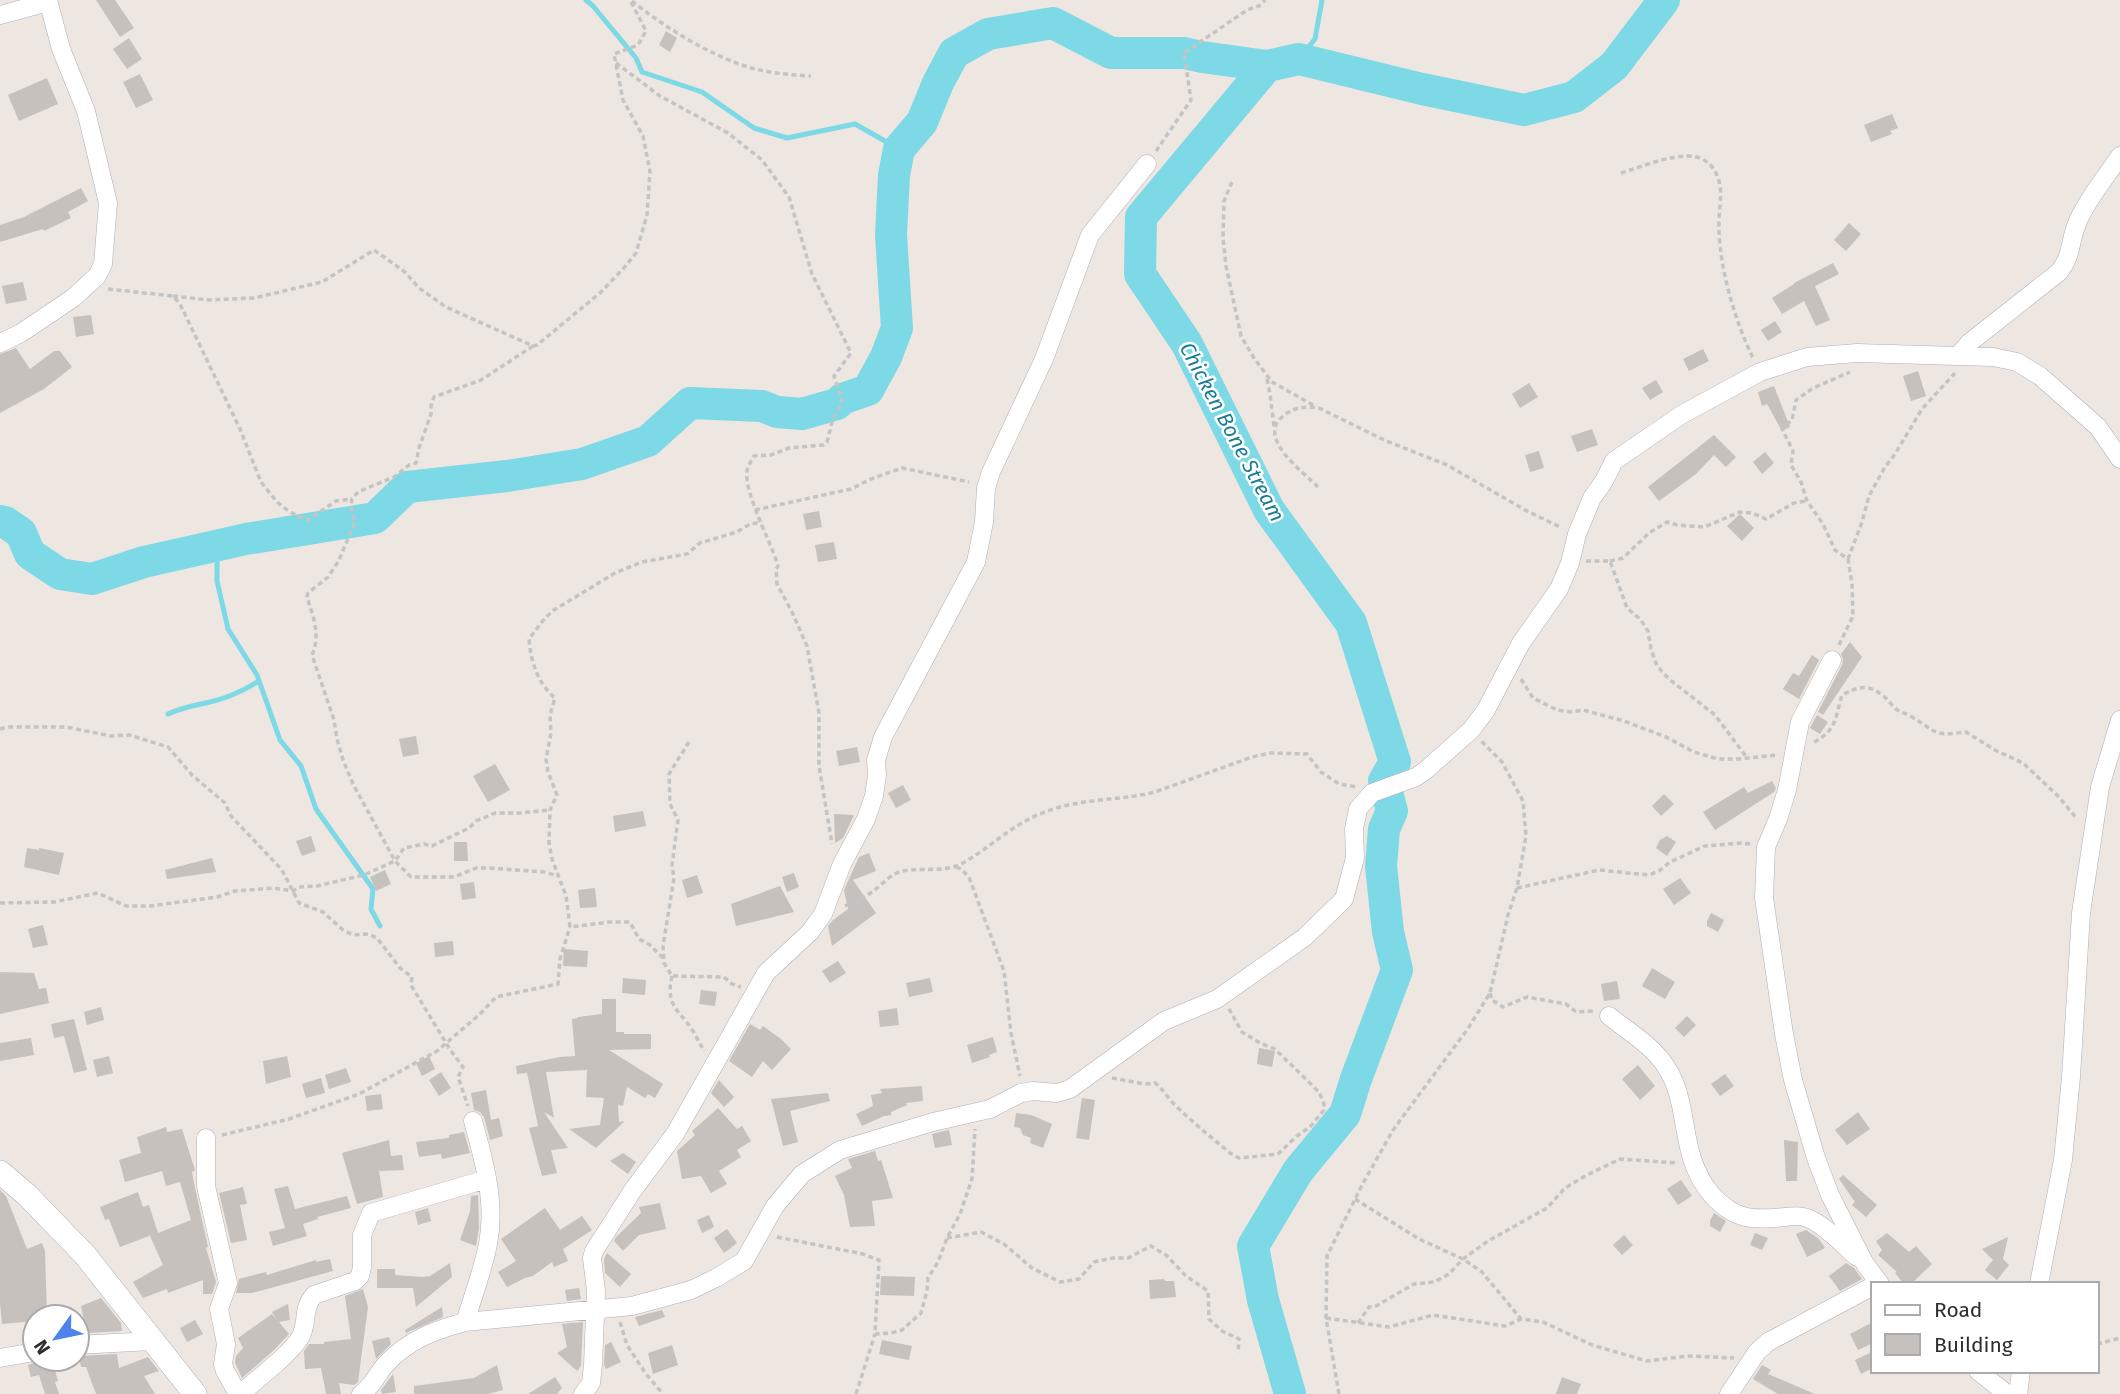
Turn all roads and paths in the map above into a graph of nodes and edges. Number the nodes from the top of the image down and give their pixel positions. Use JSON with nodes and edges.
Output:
{"nodes":[{"id":1,"x":631,"y":0,"type":"edge"},
{"id":2,"x":1265,"y":0,"type":"edge"},
{"id":3,"x":48,"y":1,"type":"edge"},
{"id":4,"x":0,"y":15,"type":"edge"},
{"id":5,"x":616,"y":63,"type":"junction"},
{"id":6,"x":811,"y":76,"type":"dead end"},
{"id":7,"x":2120,"y":156,"type":"edge"},
{"id":8,"x":1147,"y":164,"type":"joint"},
{"id":9,"x":1621,"y":173,"type":"dead end"},
{"id":10,"x":1232,"y":182,"type":"dead end"},
{"id":11,"x":86,"y":287,"type":"junction"},
{"id":12,"x":173,"y":296,"type":"junction"},
{"id":13,"x":0,"y":343,"type":"edge"},
{"id":14,"x":533,"y":346,"type":"junction"},
{"id":15,"x":1857,"y":353,"type":"junction"},
{"id":16,"x":1959,"y":355,"type":"junction"},
{"id":17,"x":1760,"y":372,"type":"junction"},
{"id":18,"x":1264,"y":374,"type":"junction"},
{"id":19,"x":1319,"y":408,"type":"junction"},
{"id":20,"x":1274,"y":429,"type":"junction"},
{"id":21,"x":2120,"y":459,"type":"edge"},
{"id":22,"x":1318,"y":487,"type":"dead end"},
{"id":23,"x":986,"y":488,"type":"junction"},
{"id":24,"x":352,"y":499,"type":"junction"},
{"id":25,"x":1807,"y":501,"type":"junction"},
{"id":26,"x":755,"y":510,"type":"junction"},
{"id":27,"x":763,"y":526,"type":"junction"},
{"id":28,"x":1577,"y":534,"type":"junction"},
{"id":29,"x":1848,"y":559,"type":"junction"},
{"id":30,"x":1610,"y":561,"type":"junction"},
{"id":31,"x":1570,"y":563,"type":"junction"},
{"id":32,"x":1832,"y":660,"type":"joint"},
{"id":33,"x":1508,"y":670,"type":"junction"},
{"id":34,"x":2120,"y":720,"type":"edge"},
{"id":35,"x":0,"y":729,"type":"edge"},
{"id":36,"x":1471,"y":730,"type":"junction"},
{"id":37,"x":690,"y":742,"type":"dead end"},
{"id":38,"x":1795,"y":748,"type":"junction"},
{"id":39,"x":1748,"y":759,"type":"junction"},
{"id":40,"x":1374,"y":792,"type":"junction"},
{"id":41,"x":550,"y":810,"type":"junction"},
{"id":42,"x":2092,"y":836,"type":"junction"},
{"id":43,"x":1766,"y":847,"type":"junction"},
{"id":44,"x":395,"y":861,"type":"junction"},
{"id":45,"x":842,"y":864,"type":"junction"},
{"id":46,"x":954,"y":866,"type":"junction"},
{"id":47,"x":558,"y":876,"type":"junction"},
{"id":48,"x":1517,"y":888,"type":"junction"},
{"id":49,"x":293,"y":891,"type":"junction"},
{"id":50,"x":0,"y":903,"type":"edge"},
{"id":51,"x":823,"y":914,"type":"junction"},
{"id":52,"x":570,"y":927,"type":"junction"},
{"id":53,"x":663,"y":958,"type":"junction"},
{"id":54,"x":672,"y":976,"type":"junction"},
{"id":55,"x":757,"y":988,"type":"junction"},
{"id":56,"x":1490,"y":993,"type":"junction"},
{"id":57,"x":1217,"y":999,"type":"junction"},
{"id":58,"x":1609,"y":1016,"type":"joint"},
{"id":59,"x":446,"y":1043,"type":"junction"},
{"id":60,"x":717,"y":1058,"type":"junction"},
{"id":61,"x":1090,"y":1076,"type":"junction"},
{"id":62,"x":1021,"y":1093,"type":"junction"},
{"id":63,"x":976,"y":1113,"type":"junction"},
{"id":64,"x":473,"y":1121,"type":"joint"},
{"id":65,"x":206,"y":1138,"type":"joint"},
{"id":66,"x":1693,"y":1164,"type":"junction"},
{"id":67,"x":0,"y":1172,"type":"edge"},
{"id":68,"x":487,"y":1179,"type":"junction"},
{"id":69,"x":1355,"y":1199,"type":"junction"},
{"id":70,"x":771,"y":1214,"type":"junction"},
{"id":71,"x":947,"y":1238,"type":"junction"},
{"id":72,"x":1463,"y":1259,"type":"junction"},
{"id":73,"x":1865,"y":1264,"type":"junction"},
{"id":74,"x":1876,"y":1282,"type":"edge"},
{"id":75,"x":2039,"y":1282,"type":"edge"},
{"id":76,"x":1871,"y":1287,"type":"edge"},
{"id":77,"x":603,"y":1310,"type":"junction"},
{"id":78,"x":1326,"y":1318,"type":"junction"},
{"id":79,"x":1521,"y":1319,"type":"junction"},
{"id":80,"x":465,"y":1322,"type":"junction"},
{"id":81,"x":1358,"y":1323,"type":"junction"},
{"id":82,"x":875,"y":1334,"type":"junction"},
{"id":83,"x":2120,"y":1338,"type":"edge"},
{"id":84,"x":152,"y":1341,"type":"junction"},
{"id":85,"x":91,"y":1344,"type":"edge"},
{"id":86,"x":2099,"y":1344,"type":"edge"},
{"id":87,"x":1238,"y":1353,"type":"dead end"},
{"id":88,"x":21,"y":1354,"type":"edge"},
{"id":89,"x":0,"y":1357,"type":"edge"},
{"id":90,"x":1748,"y":1363,"type":"junction"},
{"id":91,"x":1981,"y":1373,"type":"edge"},
{"id":92,"x":2021,"y":1373,"type":"edge"},
{"id":93,"x":195,"y":1394,"type":"edge"},
{"id":94,"x":239,"y":1394,"type":"edge"},
{"id":95,"x":361,"y":1394,"type":"edge"},
{"id":96,"x":583,"y":1394,"type":"edge"},
{"id":97,"x":663,"y":1394,"type":"edge"},
{"id":98,"x":856,"y":1394,"type":"edge"},
{"id":99,"x":1339,"y":1394,"type":"edge"},
{"id":100,"x":1729,"y":1394,"type":"edge"},
{"id":101,"x":2007,"y":1394,"type":"edge"},
{"id":102,"x":2018,"y":1394,"type":"edge"}],
"edges":[{"from":1,"to":5,"type":"path"},
{"from":1,"to":6,"type":"path"},
{"from":2,"to":8,"type":"path"},
{"from":3,"to":4,"type":"street"},
{"from":3,"to":11,"type":"street"},
{"from":5,"to":14,"type":"path"},
{"from":5,"to":26,"type":"path"},
{"from":7,"to":16,"type":"street"},
{"from":8,"to":23,"type":"street"},
{"from":9,"to":17,"type":"path"},
{"from":10,"to":18,"type":"path"},
{"from":11,"to":12,"type":"path"},
{"from":11,"to":13,"type":"street"},
{"from":12,"to":14,"type":"path"},
{"from":12,"to":24,"type":"path"},
{"from":14,"to":24,"type":"path"},
{"from":15,"to":16,"type":"street"},
{"from":15,"to":17,"type":"street"},
{"from":15,"to":25,"type":"path"},
{"from":16,"to":21,"type":"street"},
{"from":16,"to":29,"type":"path"},
{"from":17,"to":28,"type":"street"},
{"from":18,"to":19,"type":"path"},
{"from":18,"to":20,"type":"path"},
{"from":19,"to":20,"type":"path"},
{"from":19,"to":28,"type":"path"},
{"from":20,"to":22,"type":"path"},
{"from":23,"to":26,"type":"path"},
{"from":23,"to":45,"type":"street"},
{"from":24,"to":44,"type":"path"},
{"from":25,"to":29,"type":"path"},
{"from":25,"to":30,"type":"path"},
{"from":26,"to":27,"type":"path"},
{"from":27,"to":41,"type":"path"},
{"from":27,"to":45,"type":"path"},
{"from":28,"to":31,"type":"street"},
{"from":29,"to":32,"type":"path"},
{"from":30,"to":31,"type":"path"},
{"from":30,"to":39,"type":"path"},
{"from":31,"to":33,"type":"street"},
{"from":32,"to":38,"type":"street"},
{"from":33,"to":36,"type":"street"},
{"from":33,"to":39,"type":"path"},
{"from":34,"to":42,"type":"street"},
{"from":35,"to":49,"type":"path"},
{"from":36,"to":40,"type":"street"},
{"from":36,"to":48,"type":"path"},
{"from":37,"to":53,"type":"path"},
{"from":38,"to":39,"type":"path"},
{"from":38,"to":42,"type":"path"},
{"from":38,"to":43,"type":"street"},
{"from":40,"to":46,"type":"path"},
{"from":40,"to":57,"type":"street"},
{"from":41,"to":44,"type":"path"},
{"from":41,"to":47,"type":"path"},
{"from":42,"to":75,"type":"street"},
{"from":43,"to":48,"type":"path"},
{"from":43,"to":73,"type":"street"},
{"from":44,"to":47,"type":"path"},
{"from":44,"to":49,"type":"path"},
{"from":45,"to":51,"type":"street"},
{"from":46,"to":51,"type":"path"},
{"from":46,"to":62,"type":"path"},
{"from":47,"to":52,"type":"path"},
{"from":48,"to":56,"type":"path"},
{"from":49,"to":50,"type":"path"},
{"from":49,"to":59,"type":"path"},
{"from":51,"to":55,"type":"street"},
{"from":52,"to":53,"type":"path"},
{"from":52,"to":59,"type":"path"},
{"from":53,"to":54,"type":"path"},
{"from":54,"to":55,"type":"path"},
{"from":54,"to":60,"type":"path"},
{"from":55,"to":60,"type":"street"},
{"from":56,"to":58,"type":"path"},
{"from":56,"to":69,"type":"path"},
{"from":57,"to":61,"type":"street"},
{"from":57,"to":61,"type":"path"},
{"from":58,"to":66,"type":"street"},
{"from":59,"to":64,"type":"path"},
{"from":59,"to":65,"type":"path"},
{"from":60,"to":77,"type":"street"},
{"from":61,"to":62,"type":"street"},
{"from":62,"to":63,"type":"street"},
{"from":63,"to":70,"type":"street"},
{"from":63,"to":71,"type":"path"},
{"from":64,"to":68,"type":"street"},
{"from":65,"to":94,"type":"street"},
{"from":66,"to":72,"type":"path"},
{"from":66,"to":73,"type":"street"},
{"from":67,"to":84,"type":"street"},
{"from":68,"to":80,"type":"street"},
{"from":68,"to":94,"type":"street"},
{"from":69,"to":72,"type":"path"},
{"from":69,"to":78,"type":"path"},
{"from":70,"to":77,"type":"street"},
{"from":70,"to":82,"type":"path"},
{"from":71,"to":82,"type":"path"},
{"from":71,"to":87,"type":"path"},
{"from":72,"to":79,"type":"path"},
{"from":72,"to":81,"type":"path"},
{"from":73,"to":74,"type":"street"},
{"from":76,"to":90,"type":"street"},
{"from":77,"to":80,"type":"street"},
{"from":77,"to":96,"type":"street"},
{"from":77,"to":97,"type":"path"},
{"from":78,"to":81,"type":"path"},
{"from":78,"to":99,"type":"path"},
{"from":79,"to":81,"type":"path"},
{"from":79,"to":90,"type":"path"},
{"from":80,"to":95,"type":"street"},
{"from":82,"to":98,"type":"path"},
{"from":83,"to":86,"type":"path"},
{"from":84,"to":85,"type":"street"},
{"from":84,"to":93,"type":"street"},
{"from":88,"to":89,"type":"street"},
{"from":90,"to":100,"type":"street"},
{"from":91,"to":101,"type":"street"},
{"from":92,"to":102,"type":"street"}]}
